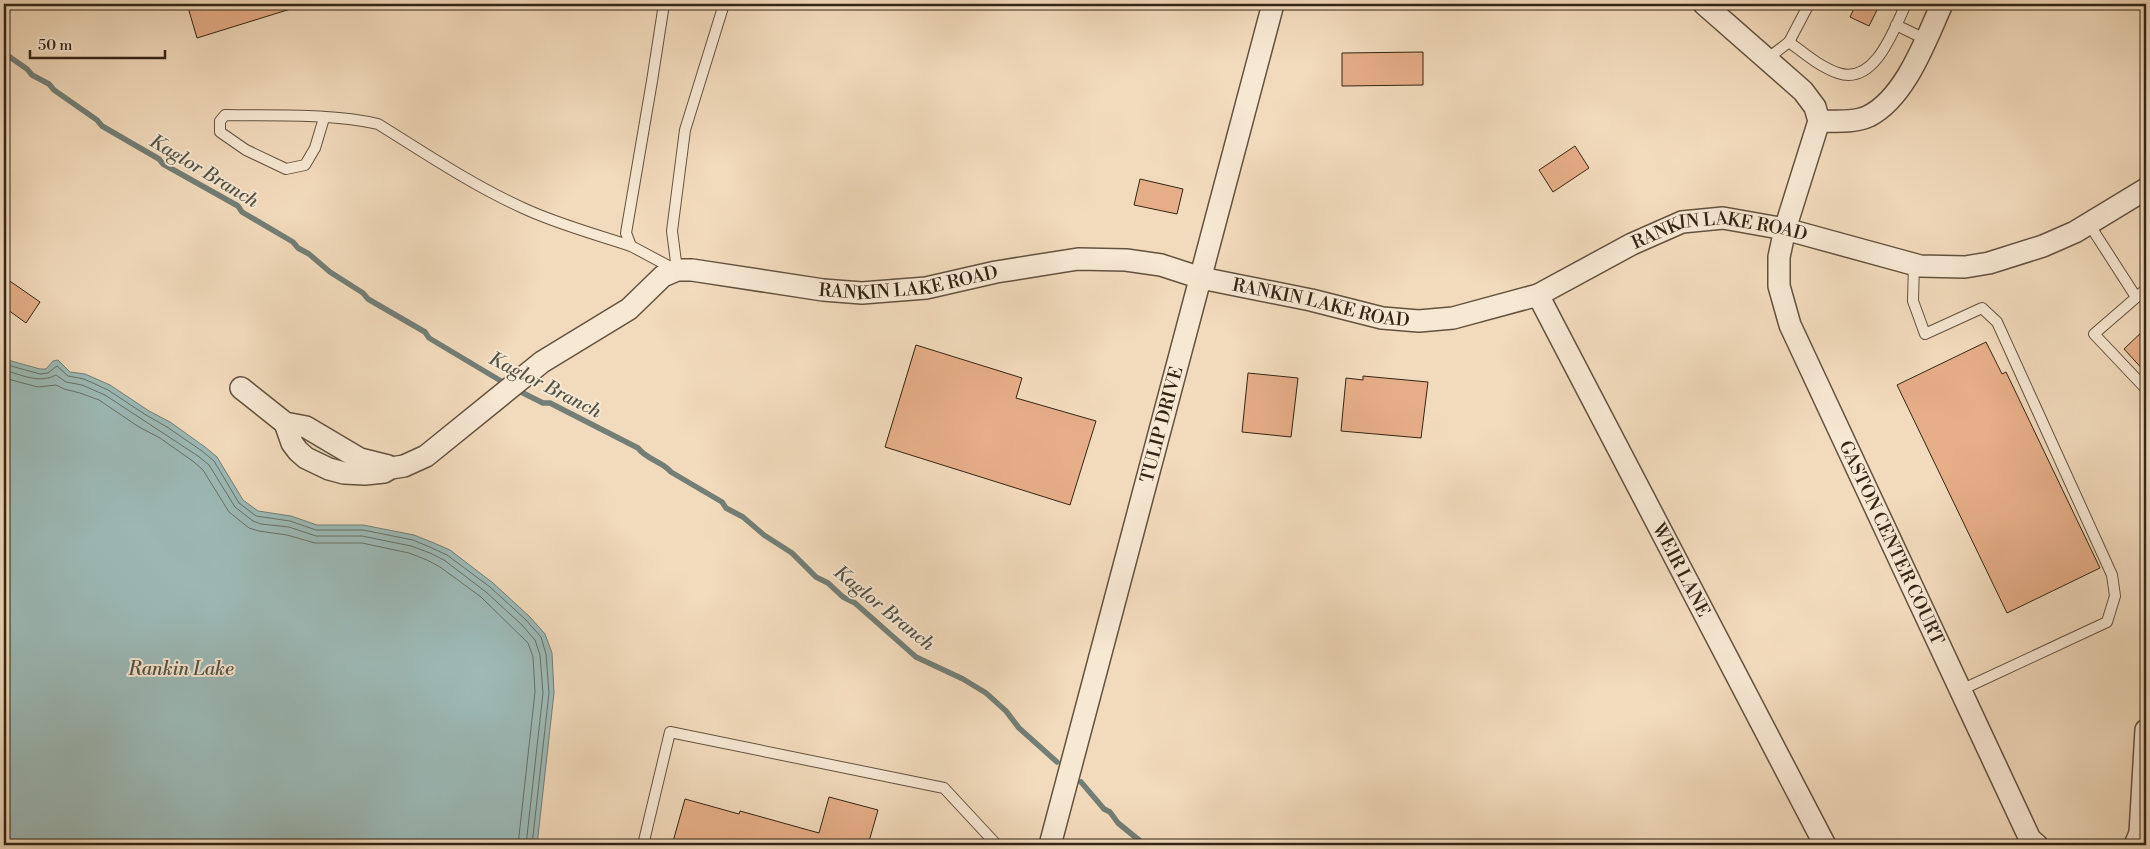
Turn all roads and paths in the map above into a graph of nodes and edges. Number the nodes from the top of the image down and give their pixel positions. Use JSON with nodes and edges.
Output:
{"nodes":[{"id":1,"x":664,"y":4,"type":"edge"},
{"id":2,"x":724,"y":4,"type":"edge"},
{"id":3,"x":1273,"y":4,"type":"edge"},
{"id":4,"x":1704,"y":4,"type":"edge"},
{"id":5,"x":1809,"y":4,"type":"edge"},
{"id":6,"x":1906,"y":4,"type":"edge"},
{"id":7,"x":1942,"y":4,"type":"edge"},
{"id":8,"x":1896,"y":25,"type":"junction"},
{"id":9,"x":1925,"y":39,"type":"junction"},
{"id":10,"x":1789,"y":42,"type":"junction"},
{"id":11,"x":1766,"y":59,"type":"junction"},
{"id":12,"x":324,"y":118,"type":"junction"},
{"id":13,"x":1819,"y":121,"type":"junction"},
{"id":14,"x":2146,"y":189,"type":"edge"},
{"id":15,"x":2089,"y":224,"type":"junction"},
{"id":16,"x":1785,"y":229,"type":"junction"},
{"id":17,"x":631,"y":246,"type":"junction"},
{"id":18,"x":1914,"y":264,"type":"junction"},
{"id":19,"x":677,"y":270,"type":"junction"},
{"id":20,"x":1201,"y":278,"type":"junction"},
{"id":21,"x":2146,"y":289,"type":"edge"},
{"id":22,"x":1538,"y":294,"type":"junction"},
{"id":23,"x":2136,"y":297,"type":"junction"},
{"id":24,"x":241,"y":388,"type":"dead end"},
{"id":25,"x":2146,"y":389,"type":"edge"},
{"id":26,"x":1961,"y":690,"type":"junction"},
{"id":27,"x":2146,"y":730,"type":"edge"},
{"id":28,"x":2144,"y":803,"type":"edge"},
{"id":29,"x":642,"y":845,"type":"edge"},
{"id":30,"x":997,"y":845,"type":"edge"},
{"id":31,"x":1050,"y":845,"type":"edge"},
{"id":32,"x":1826,"y":845,"type":"edge"},
{"id":33,"x":2036,"y":845,"type":"edge"},
{"id":34,"x":2135,"y":845,"type":"edge"}],
"edges":[{"from":1,"to":17,"type":"lane"},
{"from":2,"to":19,"type":"lane"},
{"from":3,"to":20,"type":"street","name":"TULIP DRIVE"},
{"from":4,"to":11,"type":"street"},
{"from":5,"to":10,"type":"lane"},
{"from":6,"to":8,"type":"lane"},
{"from":7,"to":9,"type":"street"},
{"from":8,"to":9,"type":"lane"},
{"from":8,"to":10,"type":"lane"},
{"from":9,"to":13,"type":"street"},
{"from":10,"to":11,"type":"lane"},
{"from":11,"to":13,"type":"street"},
{"from":12,"to":12,"type":"lane"},
{"from":12,"to":17,"type":"lane"},
{"from":13,"to":16,"type":"street","name":"GASTON CENTER COURT"},
{"from":14,"to":15,"type":"street","name":"RANKIN LAKE ROAD"},
{"from":15,"to":18,"type":"street","name":"RANKIN LAKE ROAD"},
{"from":15,"to":23,"type":"lane"},
{"from":16,"to":18,"type":"street","name":"RANKIN LAKE ROAD"},
{"from":16,"to":22,"type":"street","name":"RANKIN LAKE ROAD"},
{"from":16,"to":26,"type":"street","name":"GASTON CENTER COURT"},
{"from":17,"to":19,"type":"lane"},
{"from":18,"to":26,"type":"lane"},
{"from":19,"to":20,"type":"street","name":"RANKIN LAKE ROAD"},
{"from":19,"to":24,"type":"street"},
{"from":20,"to":22,"type":"street","name":"RANKIN LAKE ROAD"},
{"from":20,"to":31,"type":"street","name":"TULIP DRIVE"},
{"from":21,"to":23,"type":"lane"},
{"from":22,"to":32,"type":"street","name":"WEIR LANE"},
{"from":23,"to":25,"type":"lane"},
{"from":26,"to":33,"type":"street","name":"GASTON CENTER COURT"},
{"from":27,"to":28,"type":"street"},
{"from":28,"to":34,"type":"street"},
{"from":29,"to":30,"type":"lane"}]}
